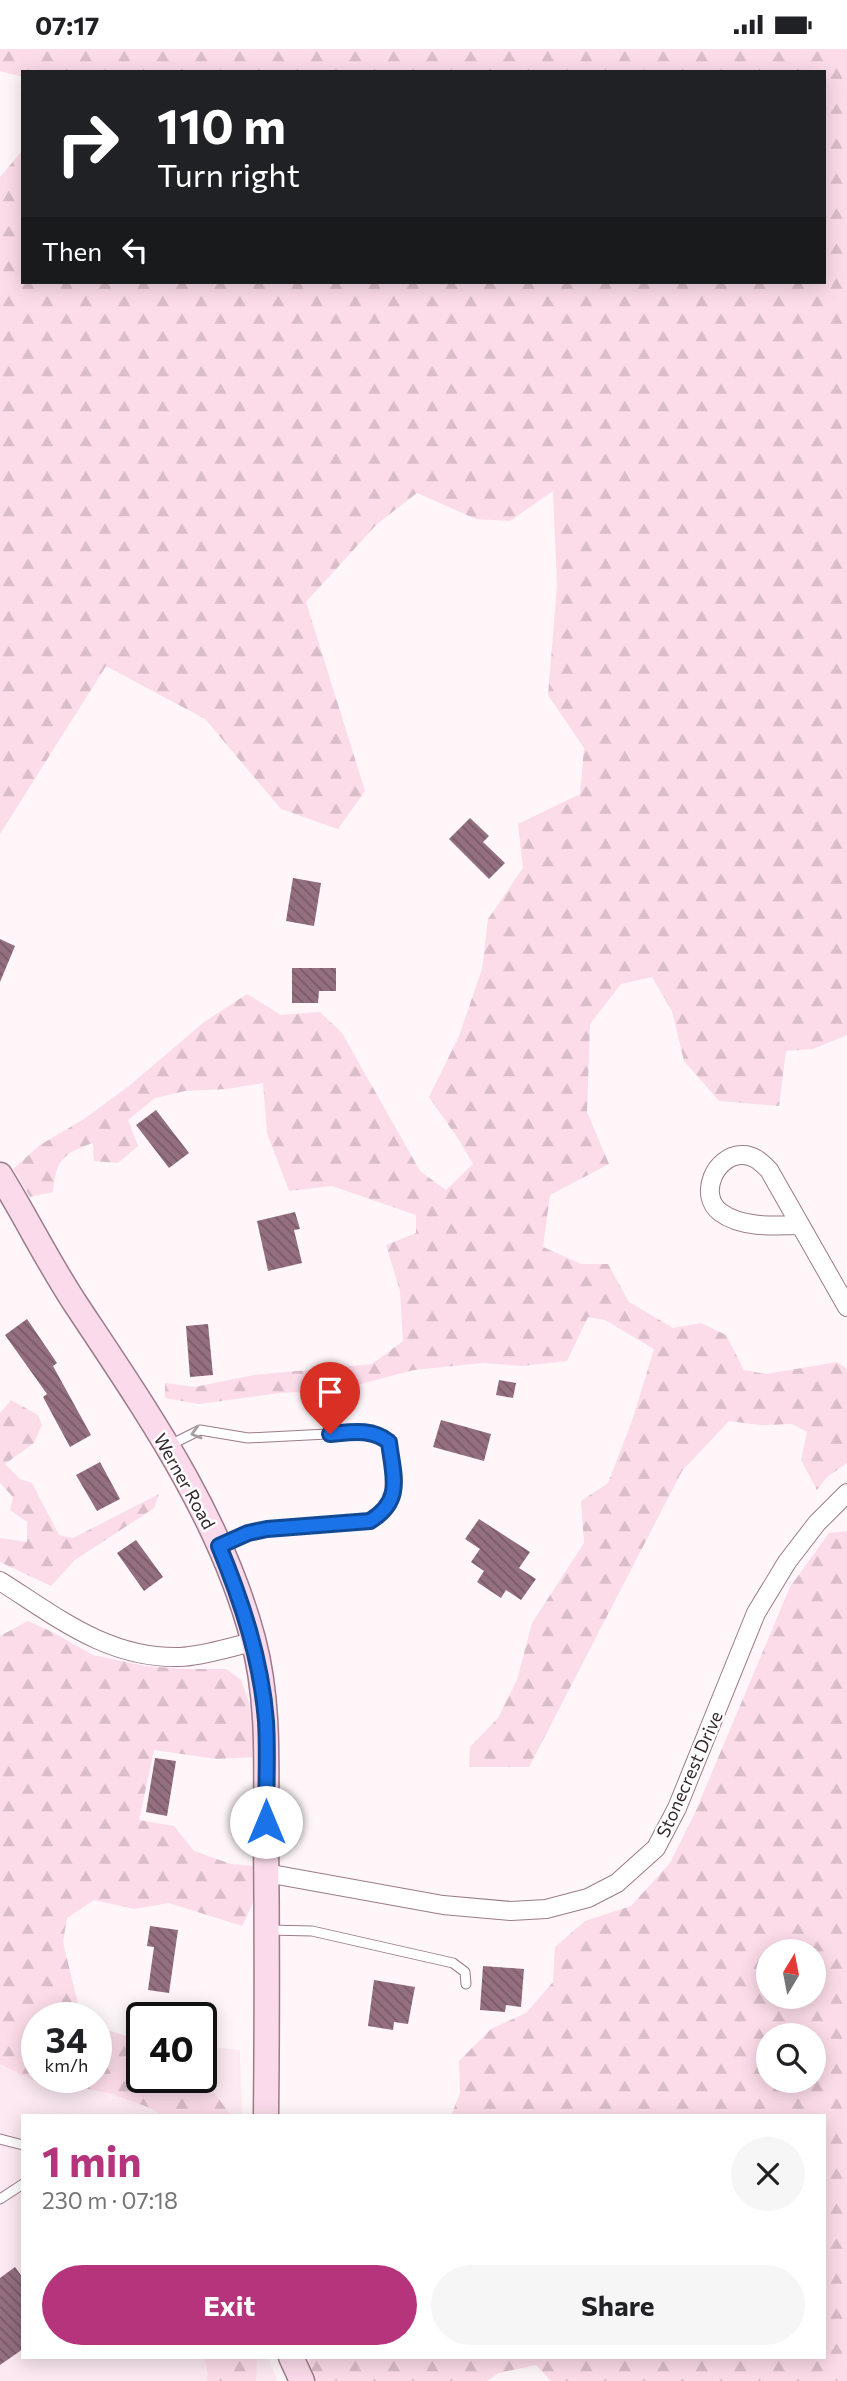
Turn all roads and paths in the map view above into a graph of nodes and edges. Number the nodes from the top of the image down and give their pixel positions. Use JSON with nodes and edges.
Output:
{"nodes":[{"id":1,"x":0,"y":1175,"type":"edge"},
{"id":2,"x":800,"y":1224,"type":"junction"},
{"id":3,"x":847,"y":1307,"type":"edge"},
{"id":4,"x":167,"y":1446,"type":"junction"},
{"id":5,"x":847,"y":1493,"type":"edge"},
{"id":6,"x":219,"y":1546,"type":"junction"},
{"id":7,"x":0,"y":1581,"type":"edge"},
{"id":8,"x":253,"y":1642,"type":"junction"},
{"id":9,"x":266,"y":1873,"type":"junction"},
{"id":10,"x":267,"y":1930,"type":"junction"},
{"id":11,"x":466,"y":1983,"type":"dead end"},
{"id":12,"x":266,"y":2114,"type":"edge"},
{"id":13,"x":0,"y":2139,"type":"edge"},
{"id":14,"x":21,"y":2144,"type":"edge"},
{"id":15,"x":21,"y":2185,"type":"edge"},
{"id":16,"x":0,"y":2199,"type":"edge"},
{"id":17,"x":292,"y":2359,"type":"edge"},
{"id":18,"x":302,"y":2381,"type":"edge"}],
"edges":[{"from":1,"to":4,"type":"street","name":"Werner Road"},
{"from":2,"to":2,"type":"street"},
{"from":2,"to":3,"type":"street"},
{"from":4,"to":6,"type":"street","name":"Werner Road"},
{"from":6,"to":4,"type":"lane","one_way":true},
{"from":5,"to":9,"type":"street","name":"Stonecrest Drive"},
{"from":6,"to":8,"type":"street","name":"Werner Road"},
{"from":7,"to":8,"type":"street"},
{"from":8,"to":9,"type":"street","name":"Werner Road"},
{"from":9,"to":10,"type":"street","name":"Werner Road"},
{"from":10,"to":11,"type":"lane"},
{"from":10,"to":12,"type":"street","name":"Werner Road"},
{"from":13,"to":14,"type":"lane"},
{"from":15,"to":16,"type":"lane"},
{"from":17,"to":18,"type":"street"}]}
